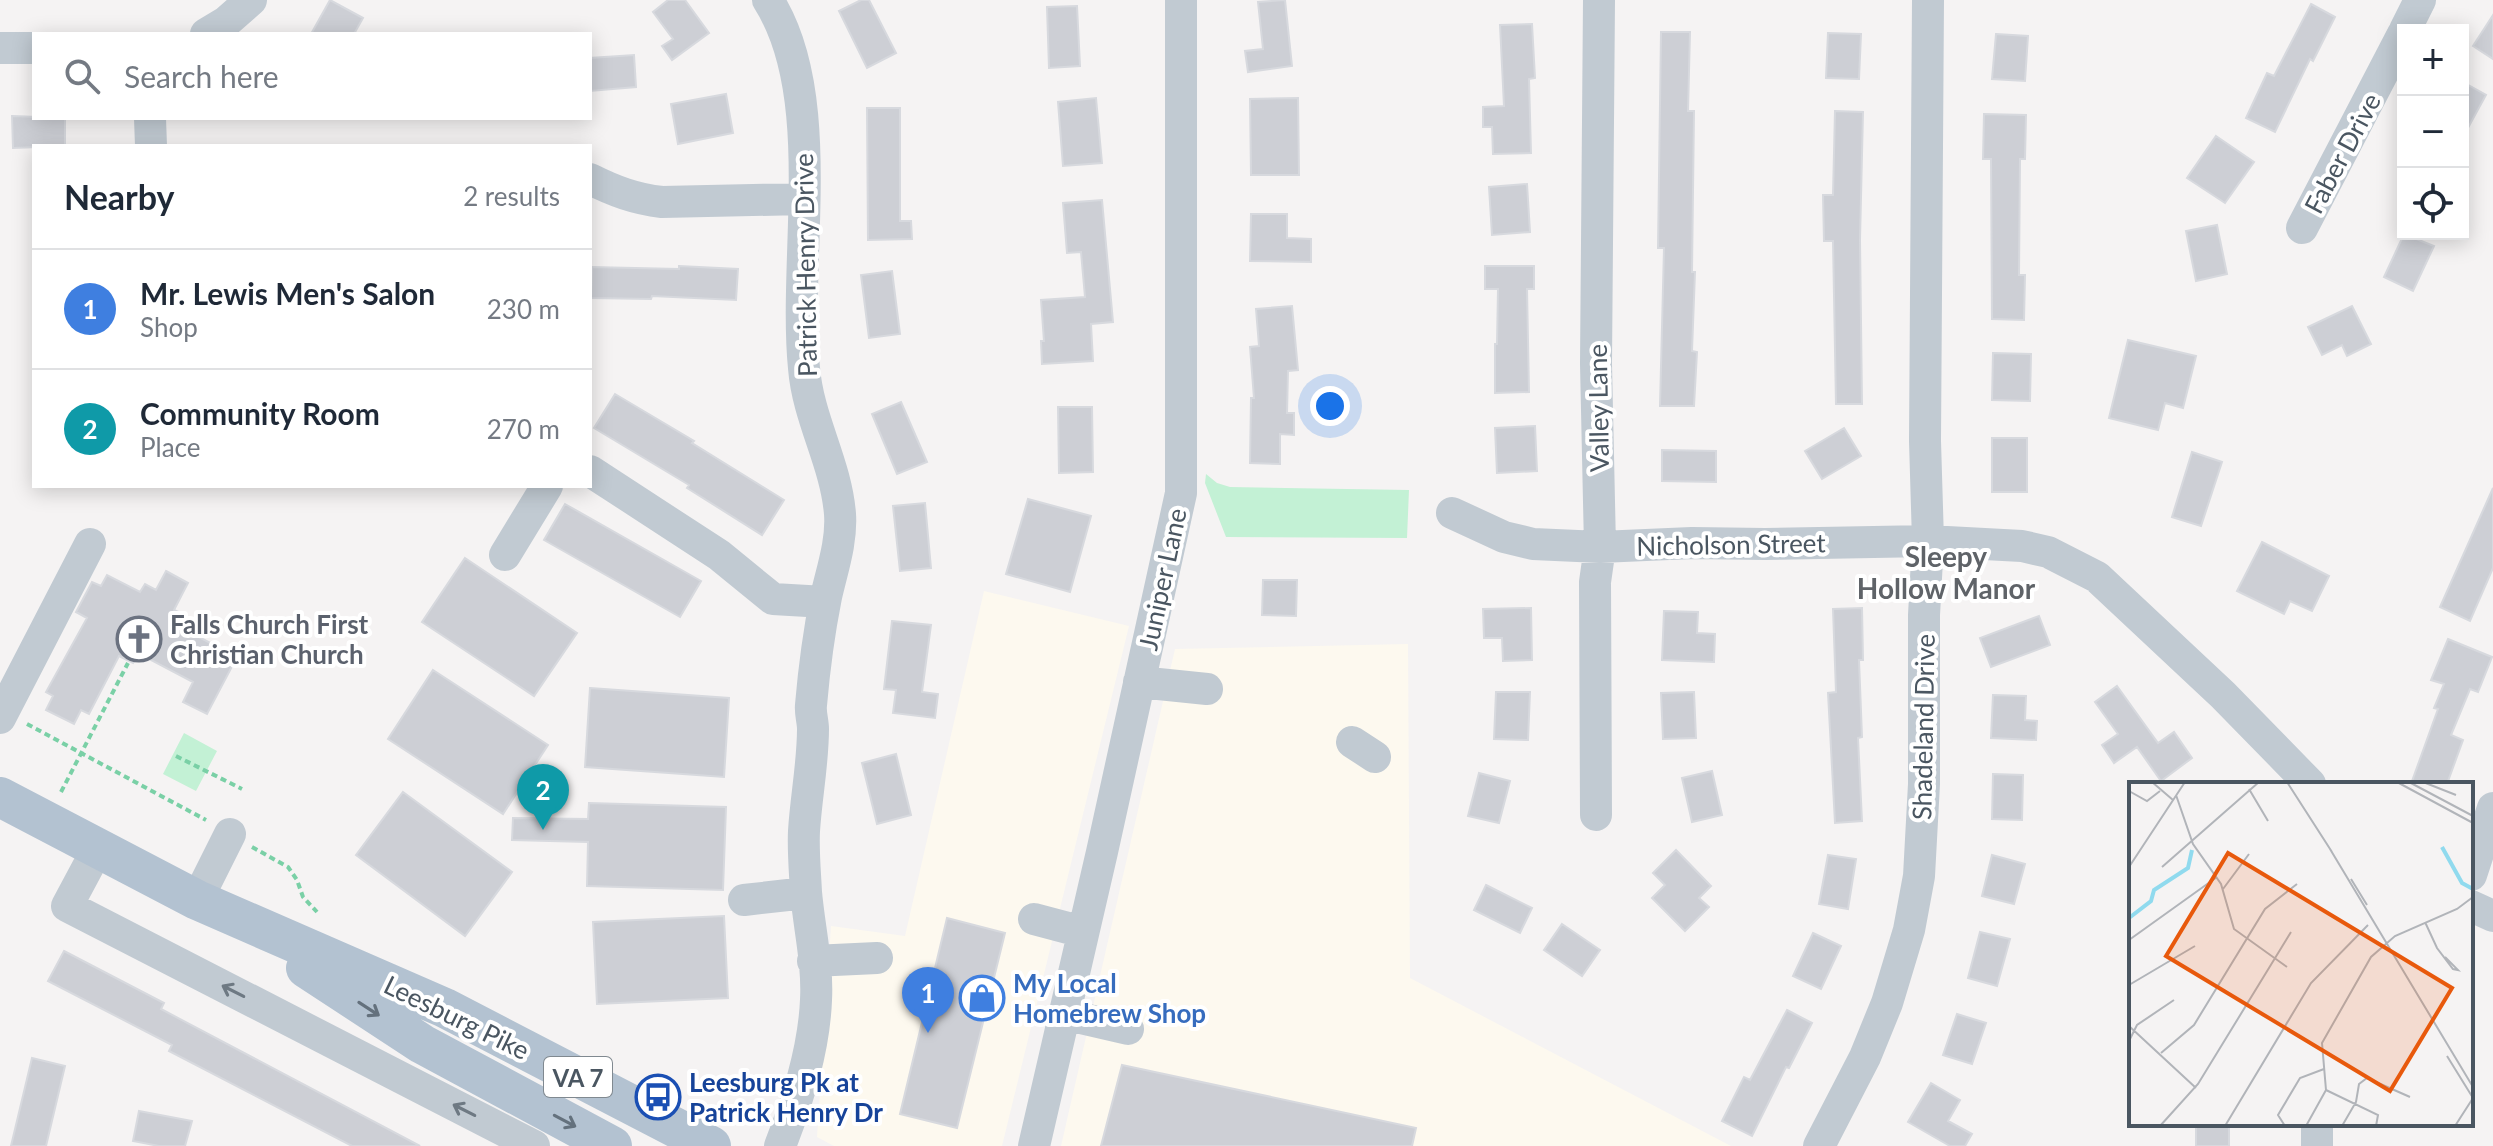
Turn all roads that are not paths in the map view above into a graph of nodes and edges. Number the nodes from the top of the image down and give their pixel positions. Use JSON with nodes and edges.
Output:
{"nodes":[{"id":1,"x":251,"y":0,"type":"edge"},
{"id":2,"x":768,"y":0,"type":"edge"},
{"id":3,"x":1181,"y":0,"type":"edge"},
{"id":4,"x":1599,"y":0,"type":"edge"},
{"id":5,"x":1928,"y":0,"type":"edge"},
{"id":6,"x":2420,"y":0,"type":"edge"},
{"id":7,"x":2408,"y":24,"type":"edge"},
{"id":8,"x":209,"y":32,"type":"edge"},
{"id":9,"x":2397,"y":45,"type":"edge"},
{"id":10,"x":0,"y":48,"type":"edge"},
{"id":11,"x":32,"y":48,"type":"edge"},
{"id":12,"x":150,"y":120,"type":"edge"},
{"id":13,"x":151,"y":144,"type":"edge"},
{"id":14,"x":592,"y":180,"type":"edge"},
{"id":15,"x":803,"y":199,"type":"junction"},
{"id":16,"x":2302,"y":228,"type":"dead end"},
{"id":17,"x":592,"y":472,"type":"edge"},
{"id":18,"x":546,"y":488,"type":"edge"},
{"id":19,"x":1452,"y":513,"type":"dead end"},
{"id":20,"x":1928,"y":541,"type":"junction"},
{"id":21,"x":90,"y":544,"type":"dead end"},
{"id":22,"x":1600,"y":547,"type":"junction"},
{"id":23,"x":505,"y":555,"type":"dead end"},
{"id":24,"x":825,"y":602,"type":"junction"},
{"id":25,"x":1139,"y":682,"type":"junction"},
{"id":26,"x":1207,"y":689,"type":"dead end"},
{"id":27,"x":1,"y":715,"type":"edge"},
{"id":28,"x":2308,"y":782,"type":"edge"},
{"id":29,"x":0,"y":797,"type":"edge"},
{"id":30,"x":2493,"y":808,"type":"edge"},
{"id":31,"x":1596,"y":815,"type":"dead end"},
{"id":32,"x":230,"y":834,"type":"road end"},
{"id":33,"x":98,"y":848,"type":"junction"},
{"id":34,"x":2473,"y":869,"type":"edge"},
{"id":35,"x":806,"y":893,"type":"junction"},
{"id":36,"x":197,"y":900,"type":"junction"},
{"id":37,"x":744,"y":900,"type":"dead end"},
{"id":38,"x":2473,"y":907,"type":"edge"},
{"id":39,"x":2493,"y":916,"type":"edge"},
{"id":40,"x":1034,"y":919,"type":"dead end"},
{"id":41,"x":1083,"y":932,"type":"junction"},
{"id":42,"x":877,"y":958,"type":"dead end"},
{"id":43,"x":813,"y":961,"type":"junction"},
{"id":44,"x":1063,"y":1014,"type":"junction"},
{"id":45,"x":1128,"y":1029,"type":"dead end"},
{"id":46,"x":789,"y":1143,"type":"edge"},
{"id":47,"x":534,"y":1146,"type":"edge"},
{"id":48,"x":612,"y":1146,"type":"edge"},
{"id":49,"x":711,"y":1146,"type":"edge"},
{"id":50,"x":1034,"y":1146,"type":"edge"},
{"id":51,"x":1819,"y":1146,"type":"edge"}],
"edges":[{"from":1,"to":8,"type":"street"},
{"from":2,"to":15,"type":"street","name":"Patrick Henry Drive"},
{"from":3,"to":25,"type":"street","name":"Juniper Lane"},
{"from":4,"to":22,"type":"street","name":"Valley Lane"},
{"from":5,"to":20,"type":"street","name":"Shadeland Drive"},
{"from":6,"to":7,"type":"street","name":"Faber Drive"},
{"from":9,"to":16,"type":"street","name":"Faber Drive"},
{"from":10,"to":11,"type":"street"},
{"from":12,"to":13,"type":"street"},
{"from":14,"to":15,"type":"street"},
{"from":15,"to":24,"type":"street","name":"Patrick Henry Drive"},
{"from":17,"to":24,"type":"street"},
{"from":18,"to":23,"type":"street"},
{"from":19,"to":22,"type":"street","name":"Nicholson Street"},
{"from":20,"to":22,"type":"street","name":"Nicholson Street"},
{"from":20,"to":28,"type":"street","name":"Nicholson Street"},
{"from":20,"to":51,"type":"street","name":"Shadeland Drive"},
{"from":21,"to":27,"type":"street"},
{"from":22,"to":31,"type":"street","name":"Valley Lane"},
{"from":24,"to":35,"type":"street","name":"Patrick Henry Drive"},
{"from":25,"to":26,"type":"street"},
{"from":25,"to":41,"type":"street","name":"Juniper Lane"},
{"from":29,"to":33,"type":"main road","name":"Leesburg Pike","number":"VA 7"},
{"from":30,"to":34,"type":"street"},
{"from":32,"to":36,"type":"street"},
{"from":33,"to":36,"type":"main road","name":"Leesburg Pike","number":"VA 7"},
{"from":47,"to":33,"type":"street","one_way":true},
{"from":35,"to":37,"type":"street"},
{"from":35,"to":43,"type":"street","name":"Patrick Henry Drive"},
{"from":36,"to":48,"type":"main road","name":"Leesburg Pike","number":"VA 7","one_way":true},
{"from":36,"to":49,"type":"main road","name":"Leesburg Pike","number":"VA 7"},
{"from":38,"to":39,"type":"street"},
{"from":40,"to":41,"type":"street"},
{"from":41,"to":44,"type":"street","name":"Juniper Lane"},
{"from":42,"to":43,"type":"street"},
{"from":43,"to":46,"type":"street","name":"Patrick Henry Drive"},
{"from":44,"to":45,"type":"street"},
{"from":44,"to":50,"type":"street","name":"Juniper Lane"}]}
